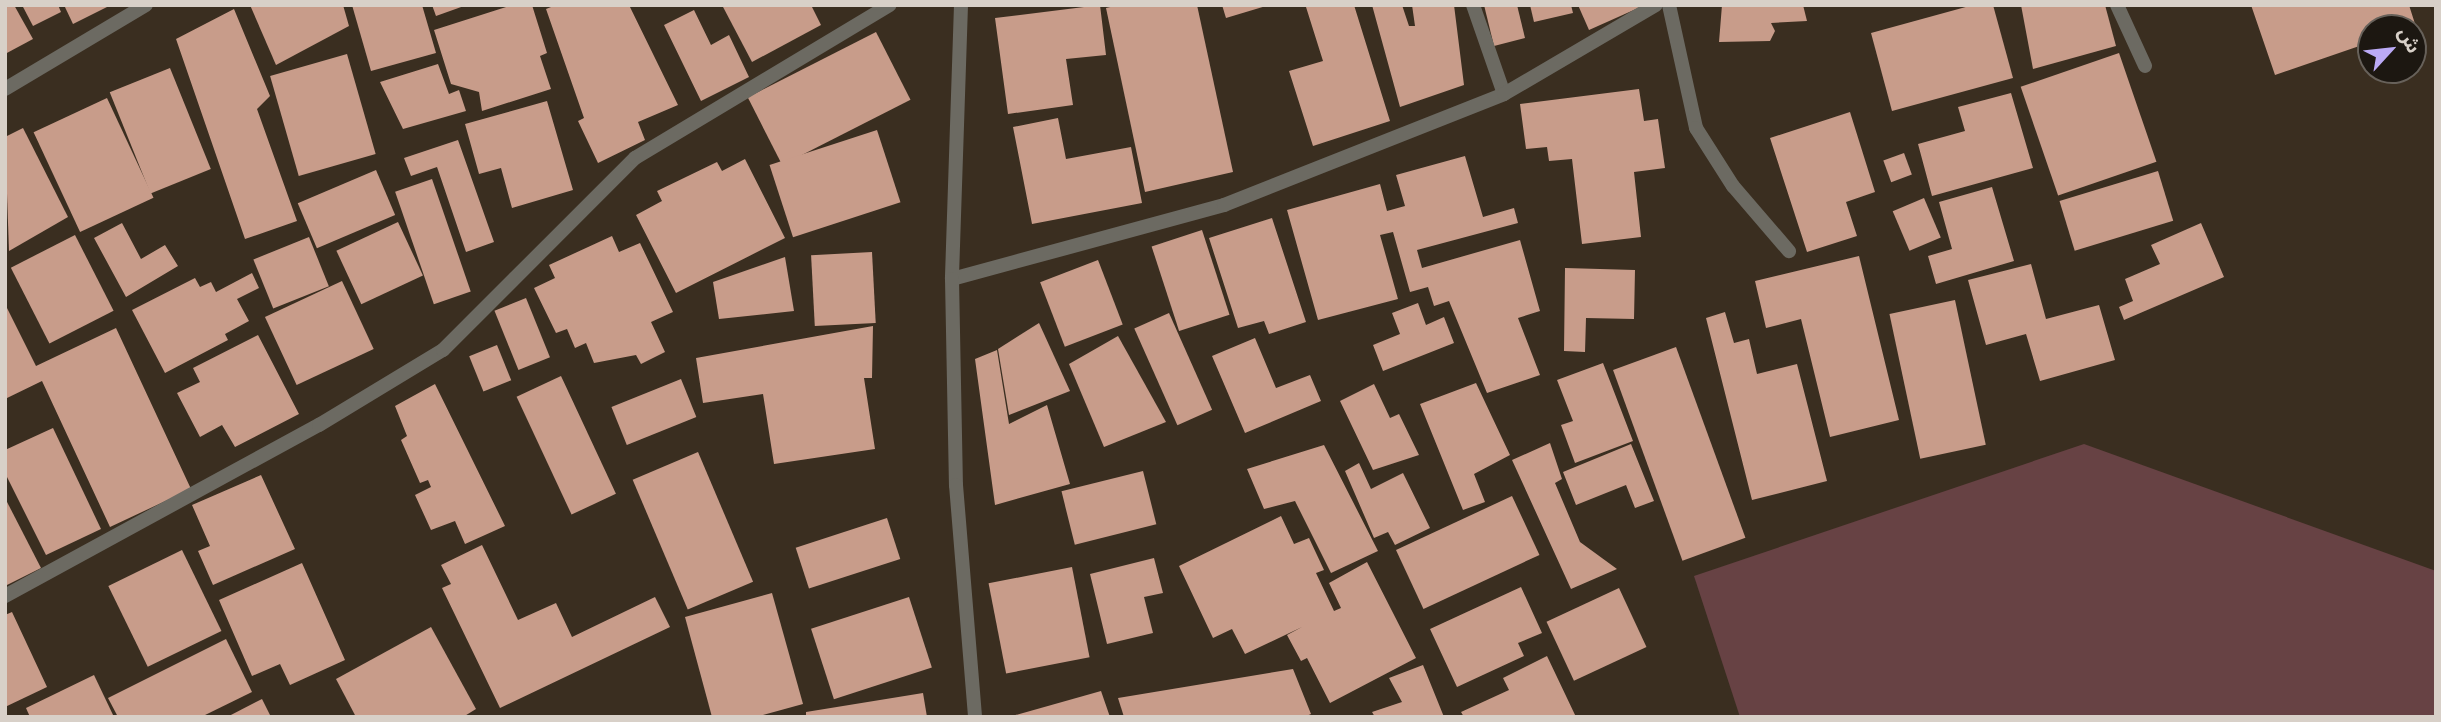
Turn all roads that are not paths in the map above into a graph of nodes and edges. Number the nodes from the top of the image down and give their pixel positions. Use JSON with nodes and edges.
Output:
{"nodes":[{"id":1,"x":146,"y":5,"type":"edge"},
{"id":2,"x":891,"y":5,"type":"edge"},
{"id":3,"x":961,"y":5,"type":"edge"},
{"id":4,"x":1473,"y":5,"type":"edge"},
{"id":5,"x":1656,"y":5,"type":"edge"},
{"id":6,"x":1668,"y":5,"type":"edge"},
{"id":7,"x":2117,"y":5,"type":"edge"},
{"id":8,"x":2145,"y":66,"type":"dead end"},
{"id":9,"x":5,"y":89,"type":"edge"},
{"id":10,"x":1504,"y":94,"type":"junction"},
{"id":11,"x":1789,"y":251,"type":"dead end"},
{"id":12,"x":952,"y":279,"type":"junction"},
{"id":13,"x":5,"y":596,"type":"edge"},
{"id":14,"x":975,"y":717,"type":"edge"}],
"edges":[{"from":1,"to":9,"type":"street"},
{"from":2,"to":13,"type":"street"},
{"from":3,"to":12,"type":"street"},
{"from":4,"to":10,"type":"street"},
{"from":5,"to":10,"type":"street"},
{"from":6,"to":11,"type":"street"},
{"from":7,"to":8,"type":"street"},
{"from":10,"to":12,"type":"street"},
{"from":12,"to":14,"type":"street"}]}
